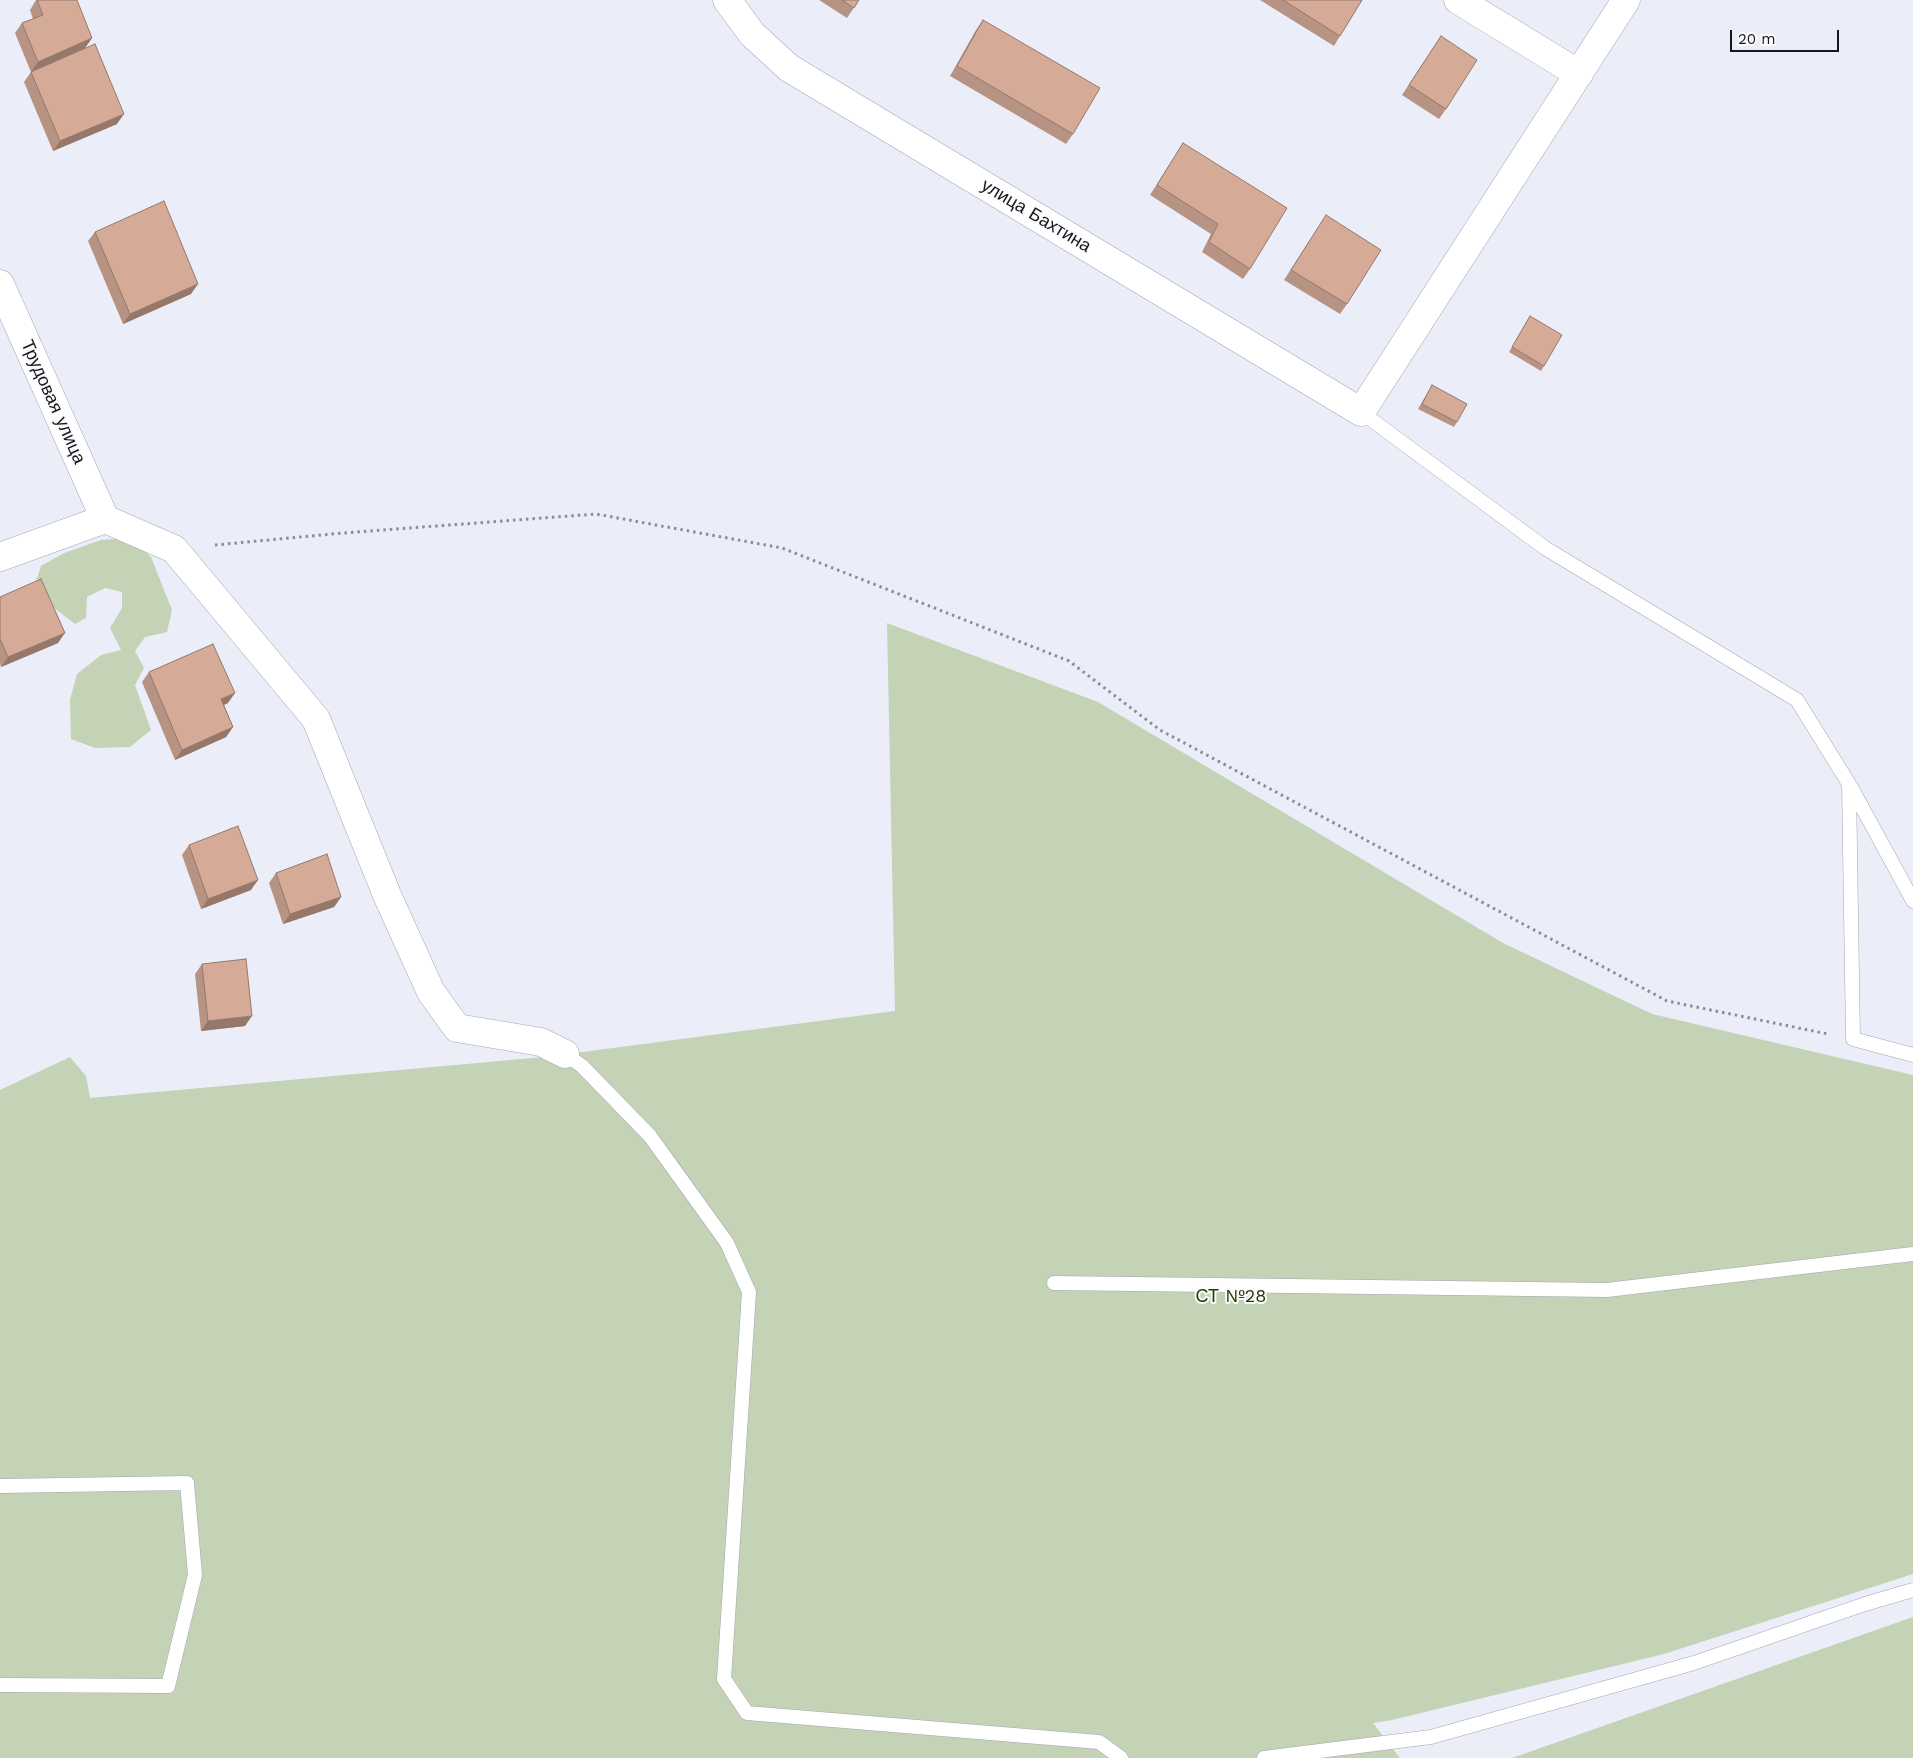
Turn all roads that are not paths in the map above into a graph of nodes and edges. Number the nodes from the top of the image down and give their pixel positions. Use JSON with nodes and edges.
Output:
{"nodes":[{"id":1,"x":727,"y":0,"type":"edge"},
{"id":2,"x":1458,"y":0,"type":"edge"},
{"id":3,"x":1626,"y":0,"type":"edge"},
{"id":4,"x":1579,"y":74,"type":"junction"},
{"id":5,"x":0,"y":284,"type":"edge"},
{"id":6,"x":1361,"y":412,"type":"junction"},
{"id":7,"x":105,"y":519,"type":"junction"},
{"id":8,"x":0,"y":557,"type":"edge"},
{"id":9,"x":1849,"y":784,"type":"junction"},
{"id":10,"x":1913,"y":901,"type":"edge"},
{"id":11,"x":565,"y":1054,"type":"joint"},
{"id":12,"x":1913,"y":1055,"type":"edge"},
{"id":13,"x":1913,"y":1254,"type":"edge"},
{"id":14,"x":1054,"y":1283,"type":"dead end"},
{"id":15,"x":0,"y":1486,"type":"edge"},
{"id":16,"x":1913,"y":1590,"type":"edge"},
{"id":17,"x":0,"y":1684,"type":"edge"},
{"id":18,"x":1121,"y":1758,"type":"edge"},
{"id":19,"x":1264,"y":1758,"type":"edge"}],
"edges":[{"from":1,"to":6,"type":"street","name":"улица Бахтина"},
{"from":2,"to":4,"type":"street"},
{"from":3,"to":4,"type":"street"},
{"from":4,"to":6,"type":"street"},
{"from":5,"to":7,"type":"street","name":"Трудовая улица"},
{"from":6,"to":9,"type":"lane"},
{"from":7,"to":8,"type":"street"},
{"from":7,"to":11,"type":"street"},
{"from":9,"to":10,"type":"lane"},
{"from":9,"to":12,"type":"lane"},
{"from":11,"to":18,"type":"lane"},
{"from":13,"to":14,"type":"lane"},
{"from":15,"to":17,"type":"lane"},
{"from":16,"to":19,"type":"lane"}]}
